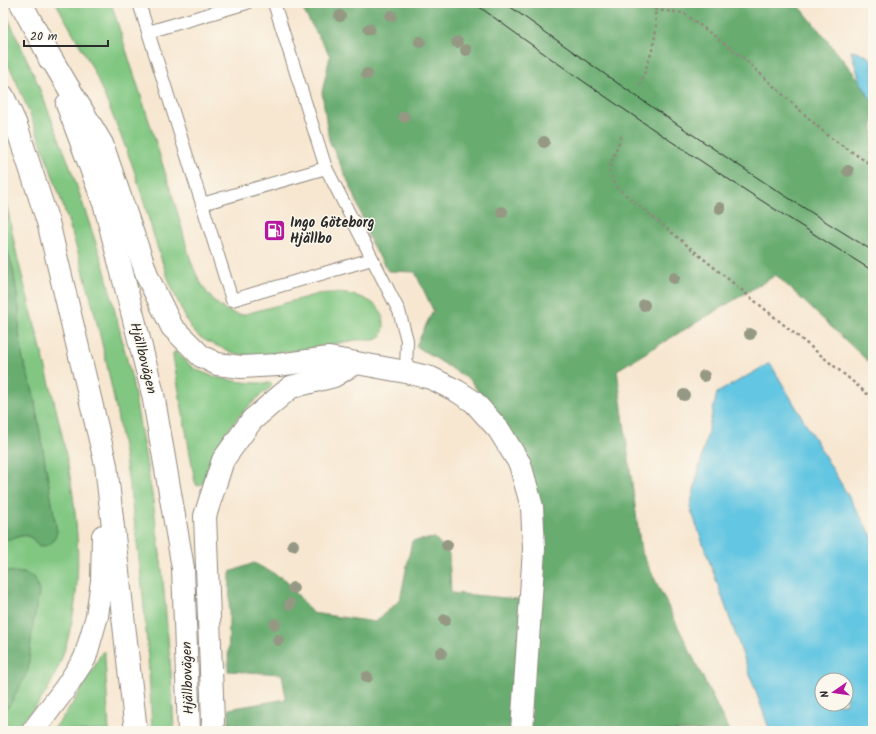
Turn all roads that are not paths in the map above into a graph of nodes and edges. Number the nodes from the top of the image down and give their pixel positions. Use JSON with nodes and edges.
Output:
{"nodes":[{"id":1,"x":21,"y":3,"type":"edge"},
{"id":2,"x":139,"y":3,"type":"edge"},
{"id":3,"x":248,"y":3,"type":"edge"},
{"id":4,"x":274,"y":3,"type":"edge"},
{"id":5,"x":148,"y":32,"type":"junction"},
{"id":6,"x":45,"y":48,"type":"junction"},
{"id":7,"x":3,"y":96,"type":"edge"},
{"id":8,"x":326,"y":168,"type":"junction"},
{"id":9,"x":202,"y":204,"type":"junction"},
{"id":10,"x":372,"y":260,"type":"junction"},
{"id":11,"x":355,"y":362,"type":"junction"},
{"id":12,"x":406,"y":372,"type":"junction"},
{"id":13,"x":106,"y":465,"type":"junction"},
{"id":14,"x":33,"y":731,"type":"edge"},
{"id":15,"x":136,"y":731,"type":"edge"},
{"id":16,"x":189,"y":731,"type":"edge"},
{"id":17,"x":212,"y":731,"type":"edge"},
{"id":18,"x":522,"y":731,"type":"edge"}],
"edges":[{"from":1,"to":6,"type":"main road","name":"Hjällbovägen"},
{"from":2,"to":5,"type":"lane"},
{"from":3,"to":5,"type":"lane"},
{"from":4,"to":8,"type":"lane"},
{"from":5,"to":9,"type":"lane"},
{"from":6,"to":11,"type":"main road"},
{"from":6,"to":16,"type":"main road","name":"Hjällbovägen"},
{"from":7,"to":13,"type":"main road"},
{"from":8,"to":9,"type":"lane"},
{"from":8,"to":10,"type":"lane"},
{"from":9,"to":10,"type":"lane"},
{"from":10,"to":12,"type":"lane"},
{"from":11,"to":12,"type":"main road"},
{"from":11,"to":17,"type":"main road"},
{"from":12,"to":18,"type":"main road"},
{"from":13,"to":14,"type":"main road"},
{"from":13,"to":15,"type":"main road"}]}
